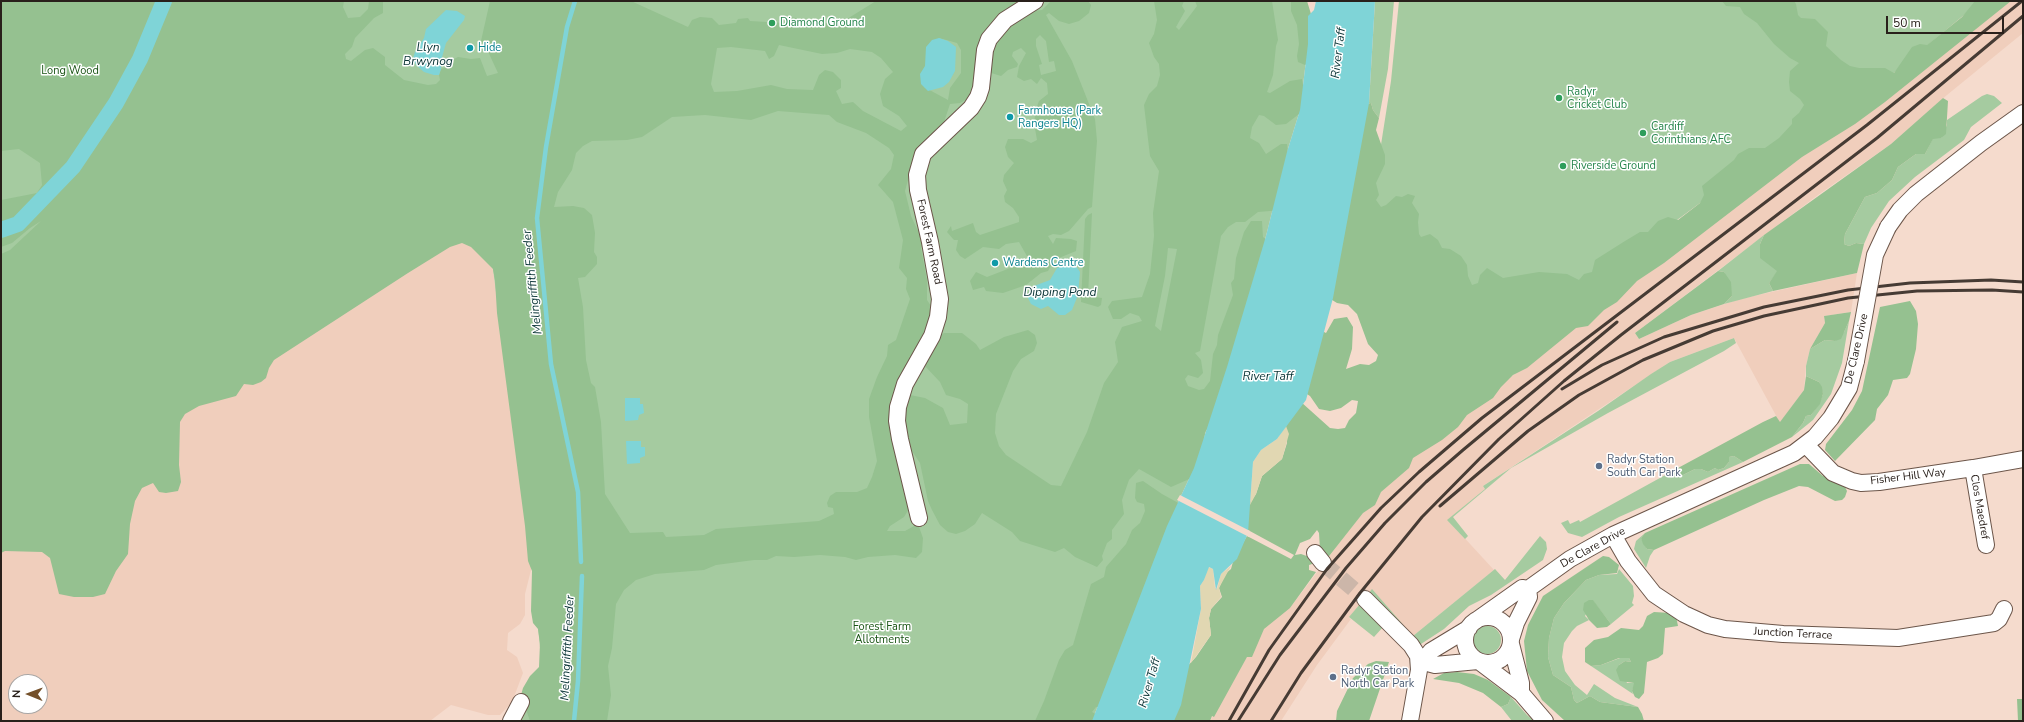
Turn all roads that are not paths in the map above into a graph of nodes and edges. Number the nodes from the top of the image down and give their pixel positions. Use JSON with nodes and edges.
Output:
{"nodes":[{"id":1,"x":1035,"y":1,"type":"edge"},
{"id":2,"x":2023,"y":113,"type":"edge"},
{"id":3,"x":1806,"y":445,"type":"junction"},
{"id":4,"x":2023,"y":458,"type":"edge"},
{"id":5,"x":1973,"y":468,"type":"junction"},
{"id":6,"x":920,"y":518,"type":"dead end"},
{"id":7,"x":1613,"y":535,"type":"junction"},
{"id":8,"x":1986,"y":546,"type":"dead end"},
{"id":9,"x":1528,"y":589,"type":"junction"},
{"id":10,"x":1365,"y":599,"type":"tunnel mouth"},
{"id":11,"x":2004,"y":609,"type":"dead end"},
{"id":12,"x":1471,"y":625,"type":"junction"},
{"id":13,"x":1511,"y":641,"type":"junction"},
{"id":14,"x":1422,"y":661,"type":"junction"},
{"id":15,"x":1479,"y":661,"type":"junction"},
{"id":16,"x":1521,"y":693,"type":"junction"},
{"id":17,"x":521,"y":702,"type":"dead end"},
{"id":18,"x":511,"y":721,"type":"edge"},
{"id":19,"x":1410,"y":721,"type":"edge"},
{"id":20,"x":1545,"y":721,"type":"edge"}],
"edges":[{"from":1,"to":6,"type":"street","name":"Forest Farm Road"},
{"from":2,"to":3,"type":"street","name":"De Clare Drive","bridge":true},
{"from":3,"to":5,"type":"street","name":"Fisher Hill Way"},
{"from":3,"to":7,"type":"street","name":"De Clare Drive"},
{"from":4,"to":5,"type":"street","name":"Fisher Hill Way"},
{"from":5,"to":8,"type":"street","name":"Clos Maedref"},
{"from":7,"to":9,"type":"street","name":"De Clare Drive"},
{"from":7,"to":11,"type":"street","name":"Junction Terrace"},
{"from":9,"to":12,"type":"street","name":"De Clare Drive"},
{"from":9,"to":13,"type":"street"},
{"from":10,"to":14,"type":"street"},
{"from":12,"to":13,"type":"street"},
{"from":12,"to":14,"type":"street","name":"De Clare Drive"},
{"from":12,"to":15,"type":"street"},
{"from":13,"to":15,"type":"street"},
{"from":13,"to":16,"type":"street"},
{"from":14,"to":15,"type":"street"},
{"from":14,"to":19,"type":"street"},
{"from":15,"to":16,"type":"street"},
{"from":16,"to":20,"type":"street"},
{"from":17,"to":18,"type":"street"}]}
